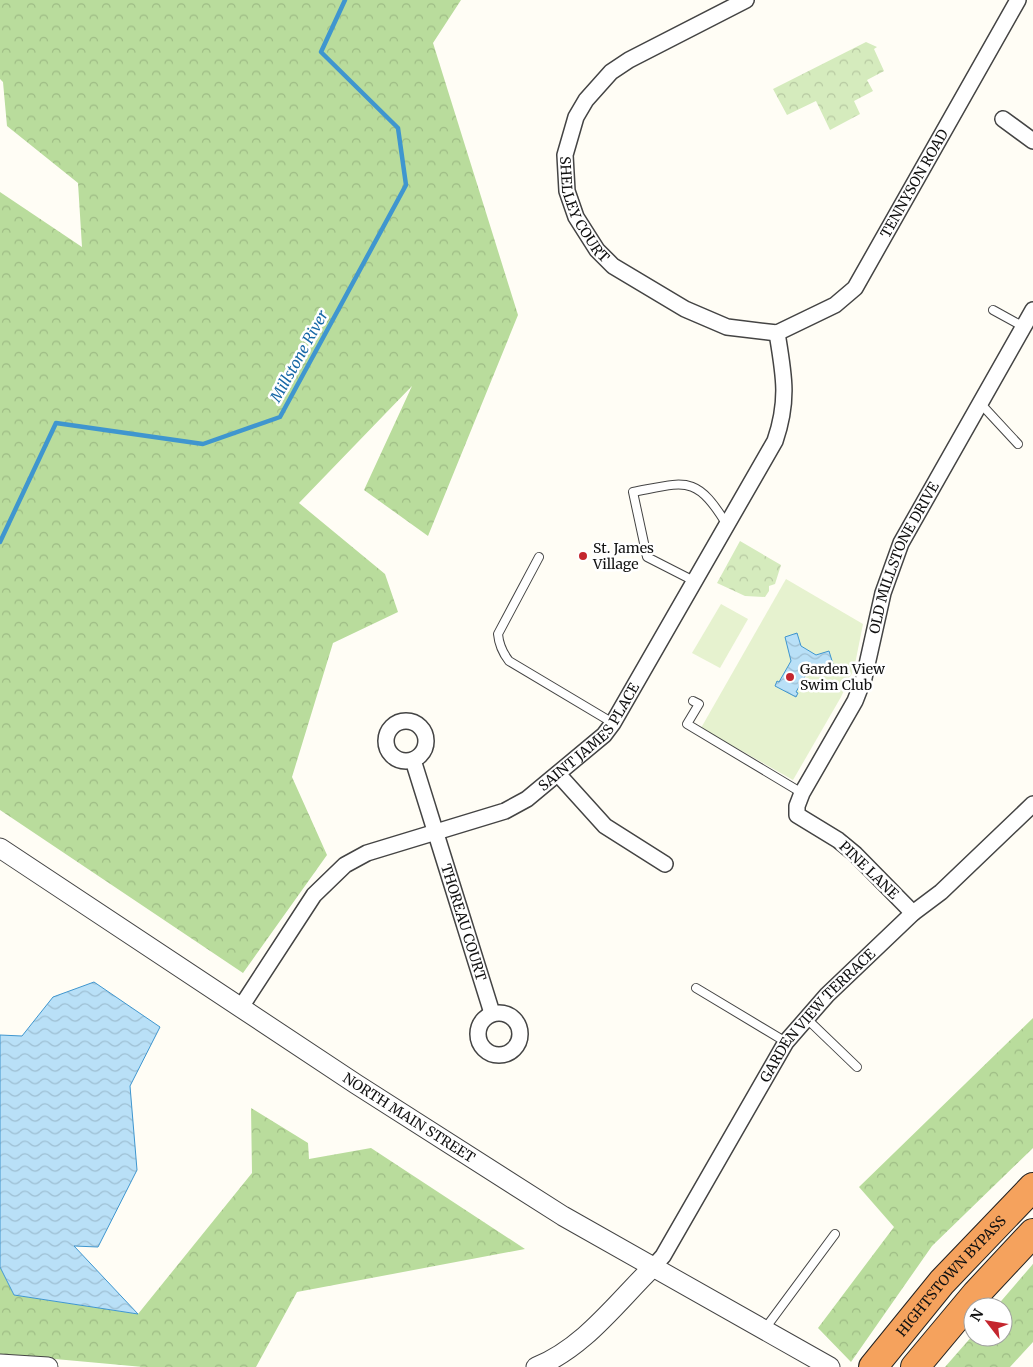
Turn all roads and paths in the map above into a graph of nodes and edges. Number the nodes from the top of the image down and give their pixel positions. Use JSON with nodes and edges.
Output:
{"nodes":[{"id":1,"x":746,"y":0,"type":"edge"},
{"id":2,"x":1018,"y":0,"type":"edge"},
{"id":3,"x":1004,"y":119,"type":"dead end"},
{"id":4,"x":1033,"y":141,"type":"edge"},
{"id":5,"x":993,"y":310,"type":"dead end"},
{"id":6,"x":1033,"y":310,"type":"edge"},
{"id":7,"x":1024,"y":327,"type":"junction"},
{"id":8,"x":778,"y":333,"type":"junction"},
{"id":9,"x":980,"y":403,"type":"junction"},
{"id":10,"x":1018,"y":444,"type":"dead end"},
{"id":11,"x":727,"y":525,"type":"junction"},
{"id":12,"x":539,"y":557,"type":"dead end"},
{"id":13,"x":694,"y":581,"type":"junction"},
{"id":14,"x":693,"y":701,"type":"dead end"},
{"id":15,"x":679,"y":720,"type":"dead end"},
{"id":16,"x":613,"y":722,"type":"junction"},
{"id":17,"x":687,"y":724,"type":"junction"},
{"id":18,"x":413,"y":760,"type":"dead end"},
{"id":19,"x":558,"y":774,"type":"junction"},
{"id":20,"x":802,"y":793,"type":"junction"},
{"id":21,"x":1033,"y":804,"type":"edge"},
{"id":22,"x":797,"y":815,"type":"joint"},
{"id":23,"x":435,"y":832,"type":"junction"},
{"id":24,"x":0,"y":848,"type":"edge"},
{"id":25,"x":665,"y":864,"type":"dead end"},
{"id":26,"x":913,"y":914,"type":"junction"},
{"id":27,"x":696,"y":988,"type":"dead end"},
{"id":28,"x":241,"y":1007,"type":"junction"},
{"id":29,"x":492,"y":1013,"type":"dead end"},
{"id":30,"x":806,"y":1018,"type":"junction"},
{"id":31,"x":786,"y":1042,"type":"junction"},
{"id":32,"x":857,"y":1067,"type":"dead end"},
{"id":33,"x":1033,"y":1188,"type":"edge"},
{"id":34,"x":1033,"y":1233,"type":"edge"},
{"id":35,"x":835,"y":1234,"type":"dead end"},
{"id":36,"x":653,"y":1267,"type":"junction"},
{"id":37,"x":764,"y":1330,"type":"junction"},
{"id":38,"x":881,"y":1357,"type":"edge"},
{"id":39,"x":0,"y":1364,"type":"edge"},
{"id":40,"x":48,"y":1367,"type":"edge"},
{"id":41,"x":536,"y":1367,"type":"edge"},
{"id":42,"x":830,"y":1367,"type":"edge"},
{"id":43,"x":916,"y":1367,"type":"edge"}],
"edges":[{"from":1,"to":8,"type":"street","name":"SHELLEY COURT"},
{"from":2,"to":8,"type":"street","name":"TENNYSON ROAD"},
{"from":3,"to":4,"type":"street"},
{"from":5,"to":7,"type":"lane"},
{"from":6,"to":7,"type":"street","name":"OLD MILLSTONE DRIVE"},
{"from":7,"to":9,"type":"street","name":"OLD MILLSTONE DRIVE"},
{"from":8,"to":11,"type":"street","name":"SAINT JAMES PLACE"},
{"from":9,"to":10,"type":"lane"},
{"from":9,"to":20,"type":"street","name":"OLD MILLSTONE DRIVE"},
{"from":11,"to":13,"type":"street","name":"SAINT JAMES PLACE"},
{"from":11,"to":13,"type":"lane"},
{"from":12,"to":16,"type":"lane"},
{"from":13,"to":16,"type":"street","name":"SAINT JAMES PLACE"},
{"from":14,"to":17,"type":"lane"},
{"from":15,"to":17,"type":"lane"},
{"from":16,"to":19,"type":"street","name":"SAINT JAMES PLACE"},
{"from":17,"to":20,"type":"lane"},
{"from":18,"to":23,"type":"street","name":"THOREAU COURT"},
{"from":19,"to":23,"type":"street","name":"SAINT JAMES PLACE"},
{"from":19,"to":25,"type":"street"},
{"from":20,"to":22,"type":"street","name":"OLD MILLSTONE DRIVE"},
{"from":21,"to":26,"type":"street","name":"GARDEN VIEW TERRACE"},
{"from":22,"to":26,"type":"street","name":"PINE LANE"},
{"from":23,"to":28,"type":"street","name":"SAINT JAMES PLACE"},
{"from":23,"to":29,"type":"street","name":"THOREAU COURT"},
{"from":24,"to":28,"type":"street","name":"NORTH MAIN STREET"},
{"from":26,"to":30,"type":"street","name":"GARDEN VIEW TERRACE"},
{"from":27,"to":31,"type":"lane"},
{"from":28,"to":36,"type":"street","name":"NORTH MAIN STREET"},
{"from":30,"to":31,"type":"street","name":"GARDEN VIEW TERRACE"},
{"from":30,"to":32,"type":"lane"},
{"from":31,"to":36,"type":"street","name":"GARDEN VIEW TERRACE"},
{"from":33,"to":38,"type":"highway","name":"HIGHTSTOWN BYPASS"},
{"from":34,"to":43,"type":"highway"},
{"from":35,"to":37,"type":"lane"},
{"from":36,"to":37,"type":"street","name":"NORTH MAIN STREET"},
{"from":36,"to":41,"type":"street"},
{"from":37,"to":42,"type":"street","name":"NORTH MAIN STREET"},
{"from":39,"to":40,"type":"street"}]}
